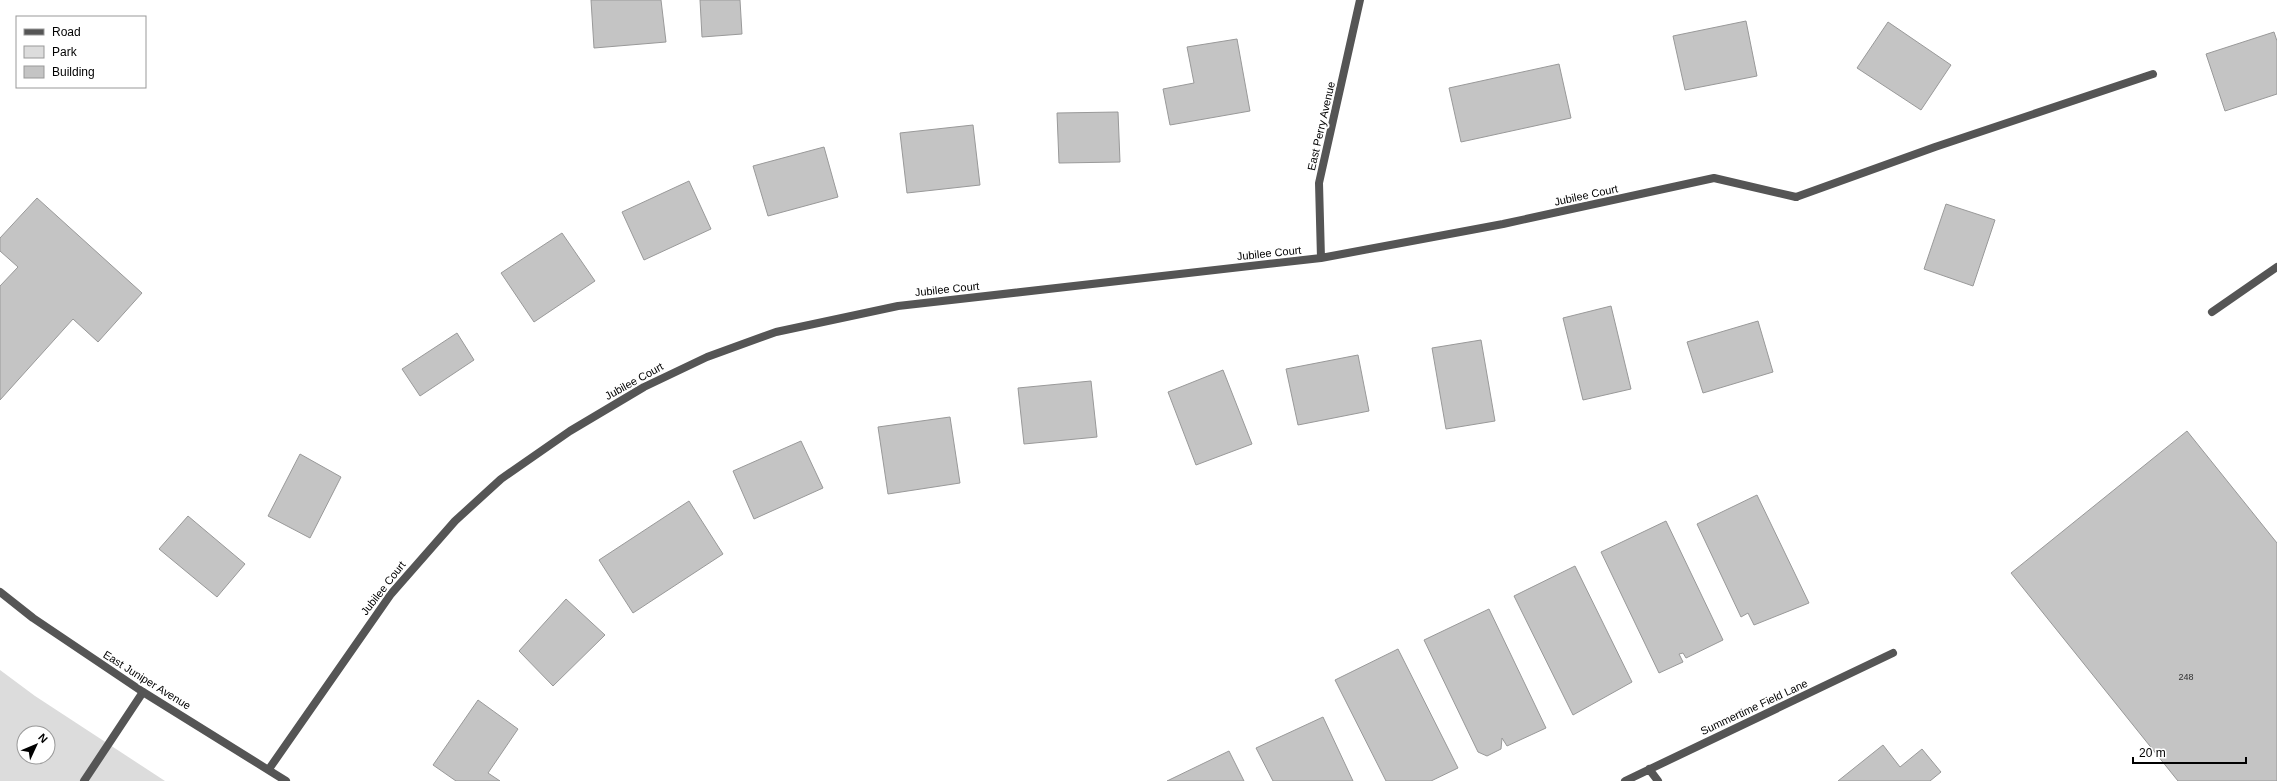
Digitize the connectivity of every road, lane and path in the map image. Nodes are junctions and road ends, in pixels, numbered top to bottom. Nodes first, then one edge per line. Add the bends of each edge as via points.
1 (1360, 0) edge
2 (2153, 74) dead end
3 (1321, 258) junction
4 (2277, 267) edge
5 (2212, 312) dead end
6 (0, 592) edge
7 (1893, 653) dead end
8 (143, 692) junction
9 (269, 769) junction
10 (1648, 770) junction
11 (84, 781) edge
12 (286, 781) edge
13 (1625, 781) edge
14 (1658, 781) edge

1 - 3 street, East Perry Avenue via 1319,183
2 - 3 street, Jubilee Court via 1934,147 1796,198 1714,178 1503,224
3 - 9 street, Jubilee Court via 898,306 776,332 693,363 644,387 570,431 501,479 455,521 391,594
4 - 5 street
6 - 8 street, East Juniper Avenue via 33,618
7 - 10 street, Summertime Field Lane
8 - 9 street, East Juniper Avenue
8 - 11 street
9 - 12 street, East Juniper Avenue
10 - 13 street, Summertime Field Lane
10 - 14 street

